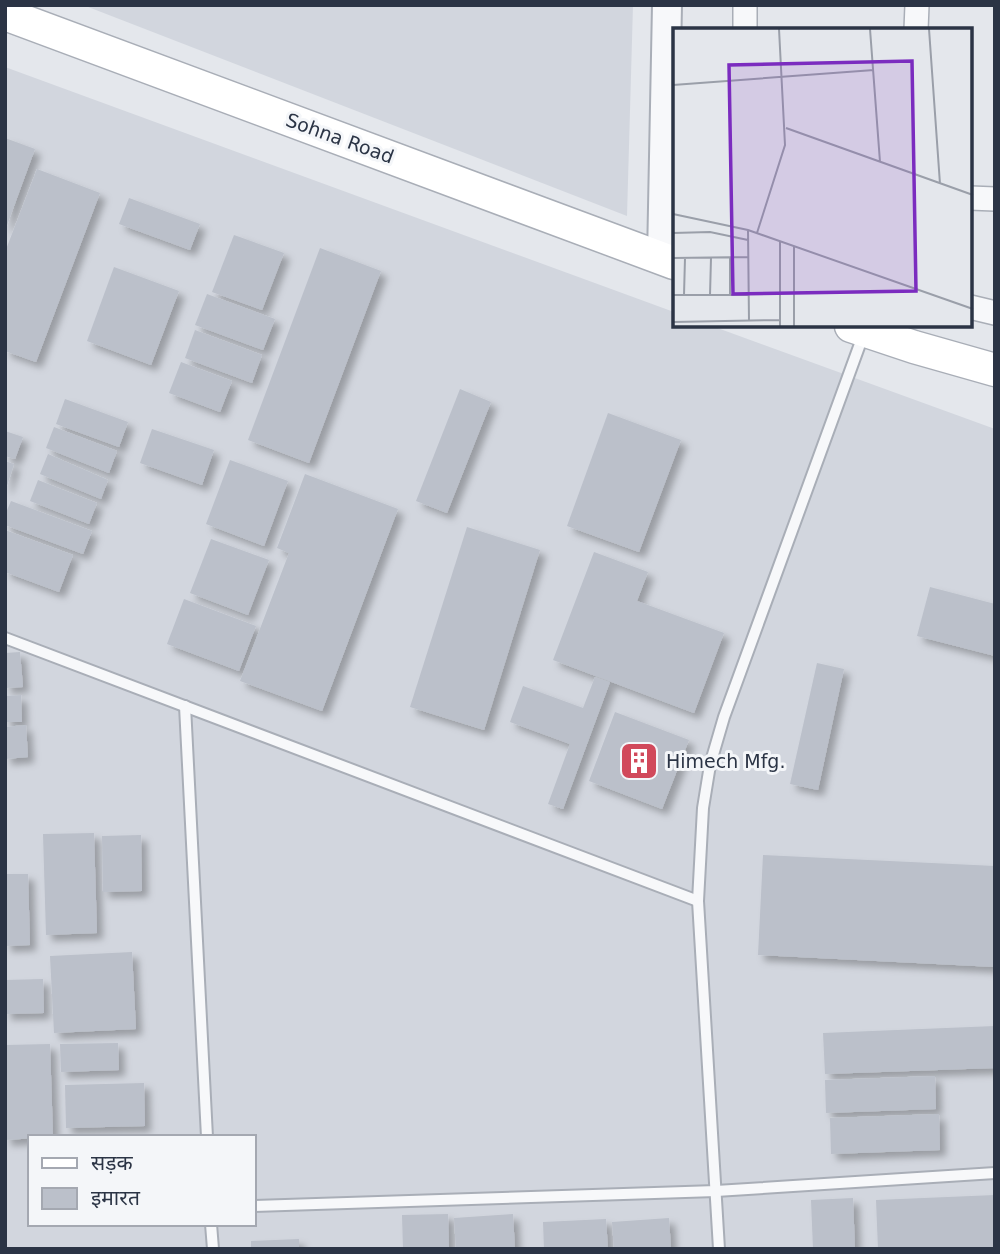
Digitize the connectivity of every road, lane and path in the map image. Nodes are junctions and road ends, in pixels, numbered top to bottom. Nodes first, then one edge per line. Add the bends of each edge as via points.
1 (667, 5) edge
2 (745, 5) edge
3 (917, 5) edge
4 (5, 14) edge
5 (745, 28) edge
6 (916, 28) edge
7 (972, 198) edge
8 (995, 199) edge
9 (668, 260) edge
10 (972, 307) edge
11 (995, 313) edge
12 (858, 328) edge
13 (914, 336) edge
14 (995, 370) edge
15 (5, 638) edge
16 (185, 706) junction
17 (698, 901) junction
18 (207, 1135) edge
19 (995, 1172) edge
20 (716, 1191) junction
21 (256, 1206) edge
22 (211, 1226) edge
23 (213, 1249) edge
24 (719, 1249) edge

1 - 9 street
2 - 5 street
3 - 6 street
4 - 9 main road, Sohna Road
7 - 8 street
10 - 11 street
12 - 13 main road
12 - 17 lane via 710,765
13 - 14 main road
15 - 16 lane
16 - 17 lane
16 - 18 lane
17 - 20 lane
19 - 20 lane
20 - 21 lane
20 - 24 lane
22 - 23 lane

